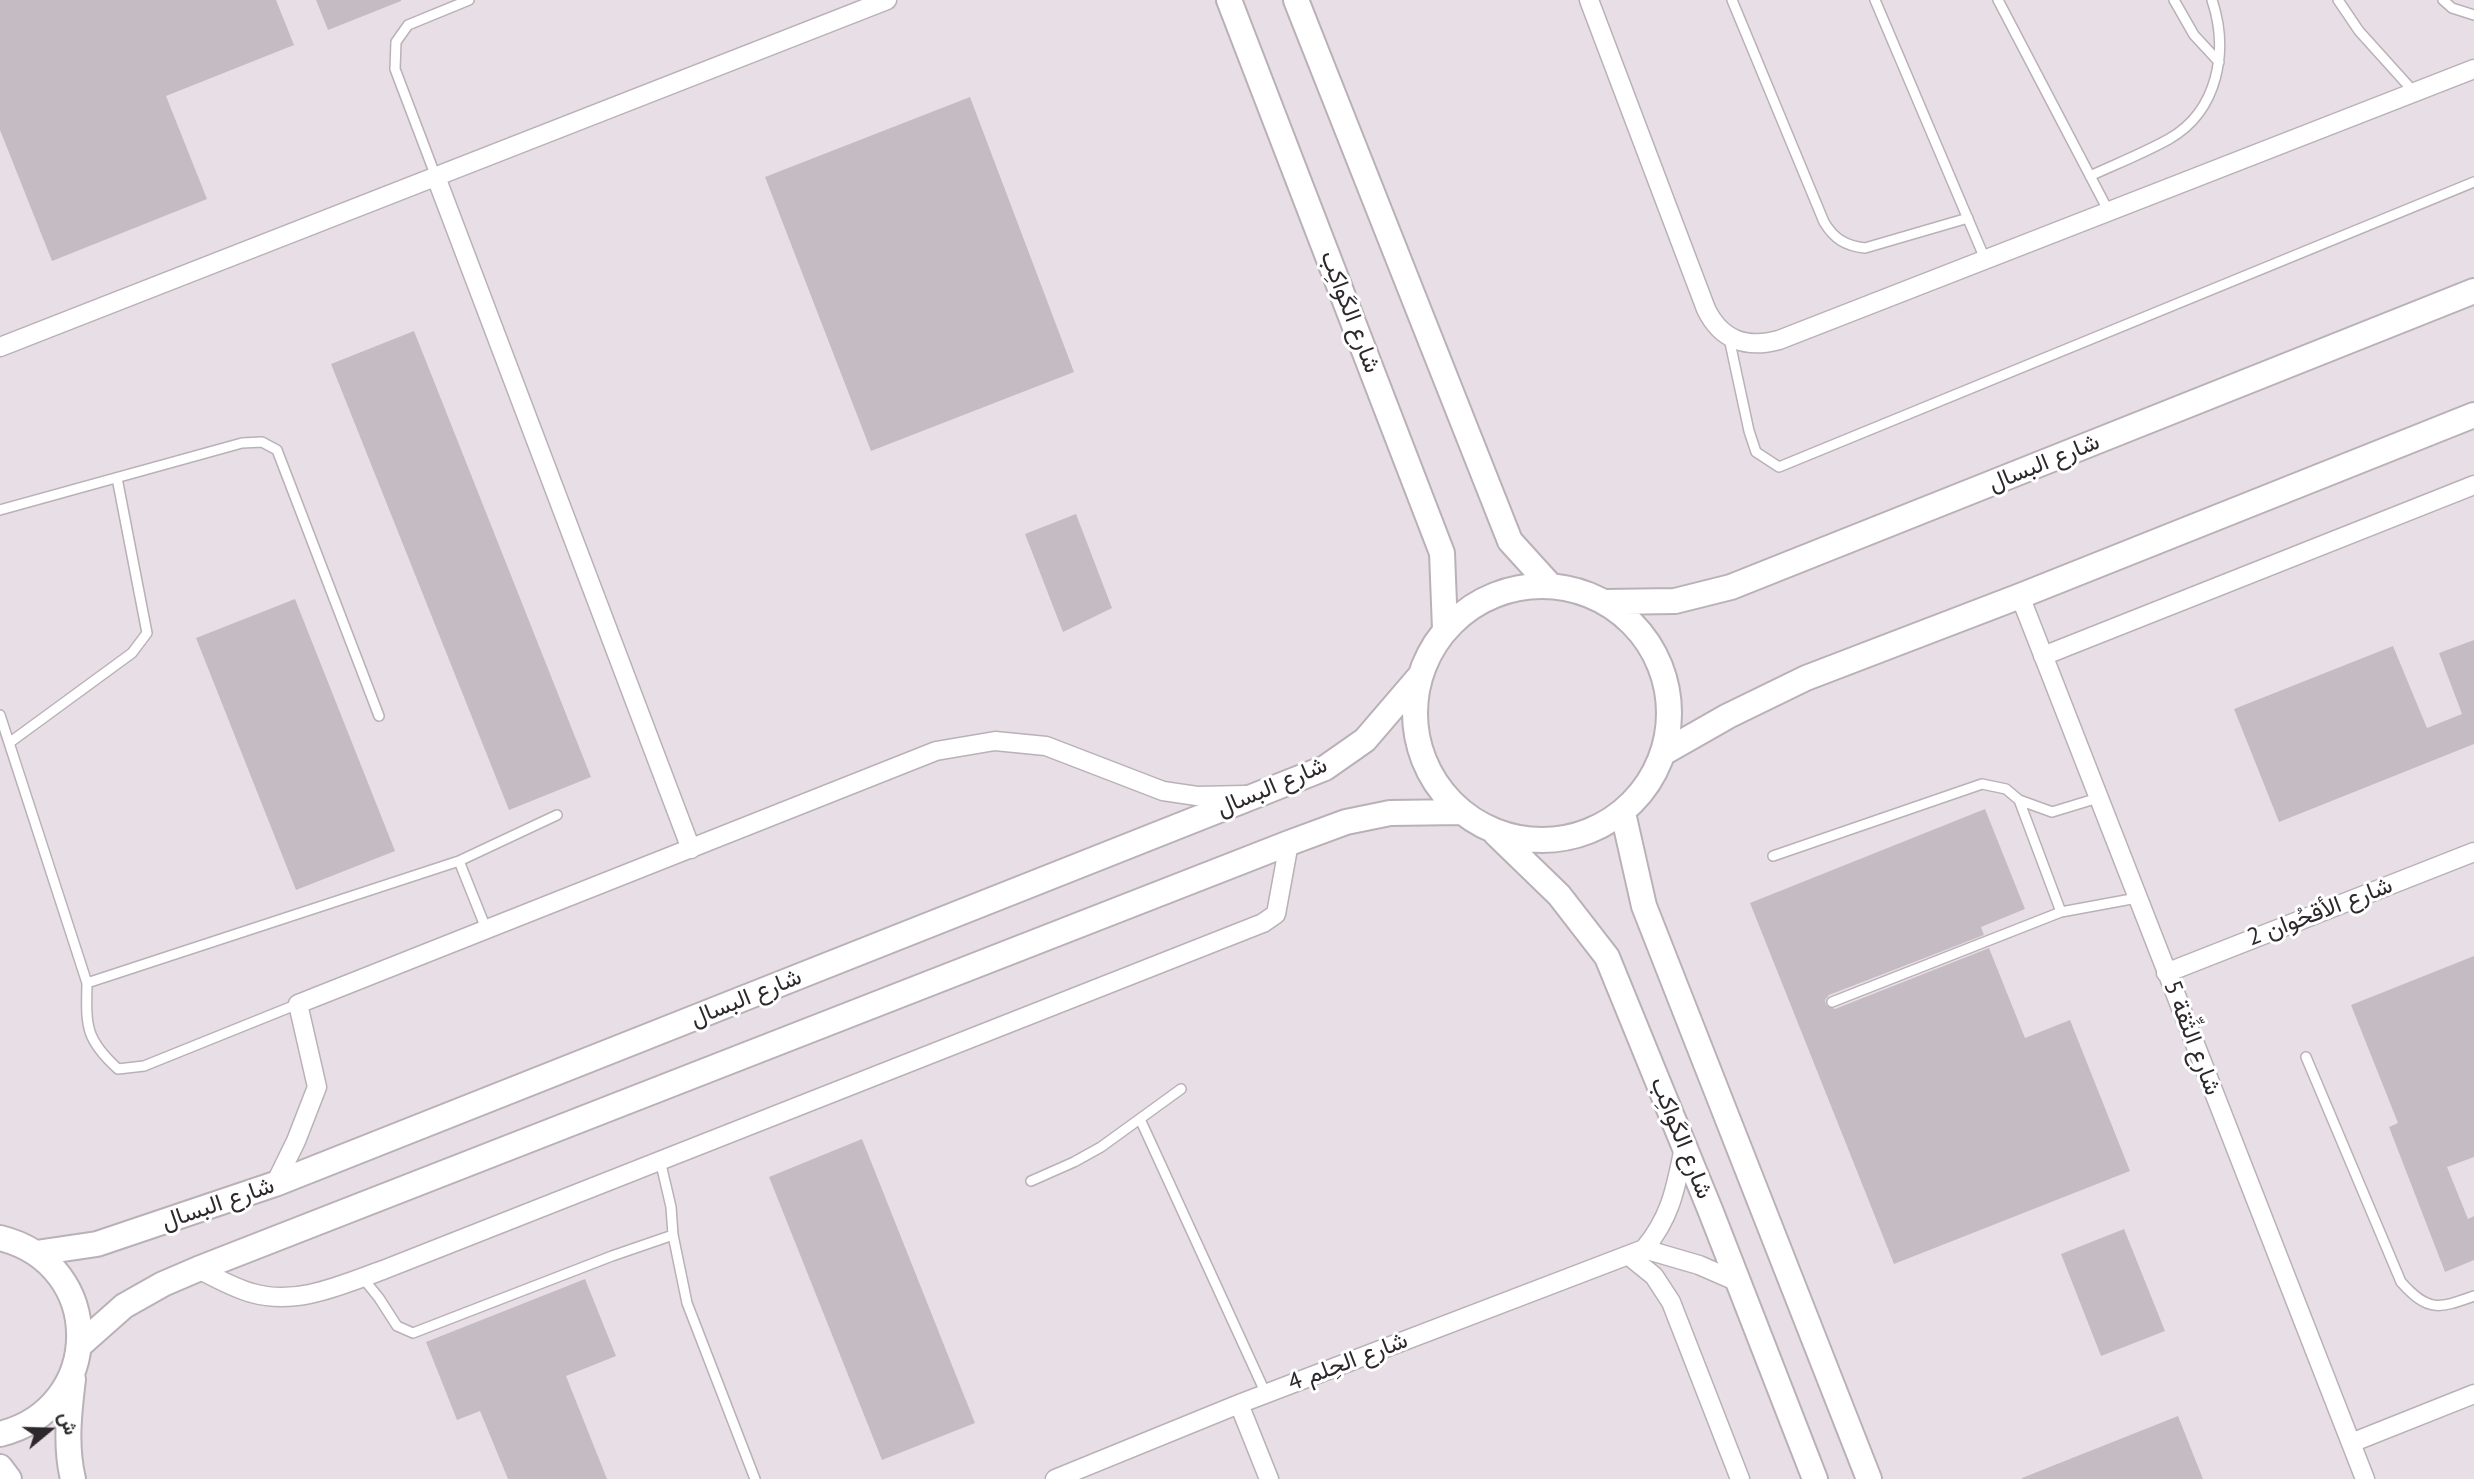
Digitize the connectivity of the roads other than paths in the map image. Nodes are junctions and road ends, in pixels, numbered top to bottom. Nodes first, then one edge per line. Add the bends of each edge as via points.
1 (469, 0) edge
2 (887, 0) edge
3 (1230, 0) edge
4 (1296, 0) edge
5 (1589, 0) edge
6 (1732, 0) edge
7 (1875, 0) edge
8 (1998, 0) edge
9 (2174, 0) edge
10 (2213, 0) edge
11 (2338, 0) edge
12 (2443, 0) edge
13 (2474, 15) edge
14 (2219, 62) junction
15 (2474, 69) edge
16 (2414, 92) junction
17 (2090, 176) junction
18 (436, 177) junction
19 (2474, 183) edge
20 (2109, 212) junction
21 (1968, 218) junction
22 (1985, 260) junction
23 (2474, 292) edge
24 (1729, 338) junction
25 (0, 347) edge
26 (2474, 415) edge
27 (117, 478) junction
28 (2474, 485) edge
29 (0, 510) edge
30 (1549, 584) junction
31 (2020, 596) junction
32 (1606, 602) junction
33 (1445, 629) junction
34 (2043, 656) junction
35 (1419, 677) junction
36 (0, 715) edge
37 (379, 716) dead end
38 (9, 743) junction
39 (1663, 753) junction
40 (1255, 795) junction
41 (2098, 798) junction
42 (2019, 800) junction
43 (1462, 812) junction
44 (1623, 813) junction
45 (557, 815) dead end
46 (1493, 831) junction
47 (1289, 843) junction
48 (691, 849) junction
49 (2474, 852) edge
50 (1773, 856) dead end
51 (459, 861) junction
52 (2137, 898) junction
53 (2061, 912) junction
54 (487, 931) junction
55 (2166, 972) junction
56 (88, 983) junction
57 (1832, 1002) dead end
58 (298, 1004) junction
59 (2306, 1057) dead end
60 (1181, 1088) dead end
61 (1140, 1119) junction
62 (1684, 1147) junction
63 (660, 1160) junction
64 (1031, 1181) dead end
65 (275, 1184) junction
66 (5, 1235) edge
67 (673, 1235) junction
68 (1636, 1252) junction
69 (37, 1253) junction
70 (198, 1269) junction
71 (362, 1277) junction
72 (1738, 1282) junction
73 (2474, 1296) edge
74 (80, 1345) junction
75 (73, 1375) junction
76 (1266, 1394) junction
77 (2474, 1394) edge
78 (1239, 1404) junction
79 (0, 1434) edge
80 (2351, 1443) junction
81 (0, 1467) edge
82 (9, 1479) edge
83 (73, 1479) edge
84 (755, 1479) edge
85 (1055, 1479) edge
86 (1269, 1479) edge
87 (1740, 1479) edge
88 (1815, 1479) edge
89 (1869, 1479) edge
90 (2365, 1479) edge

1 - 18 lane via 408,25 396,42 395,69
2 - 18 street
3 - 33 street, شارع الكَواكِب via 1442,553
4 - 30 street via 1510,541
5 - 24 street via 1706,309
6 - 21 lane via 1824,222 1836,238 1865,248
7 - 21 lane
8 - 17 lane
9 - 14 lane via 2194,35
10 - 14 lane
11 - 16 lane via 2359,31
12 - 13 lane
14 - 17 lane via 2209,96 2189,124 2170,138
15 - 16 street
16 - 20 street
17 - 20 lane
18 - 25 street
18 - 48 street
19 - 24 lane via 1779,467 1756,452
20 - 22 street
21 - 22 lane
22 - 24 street via 1779,340 1754,344
23 - 32 street, شارع البسال via 1731,587 1675,601
26 - 31 street
27 - 29 lane
27 - 37 lane via 242,443 262,442 277,450
27 - 38 lane via 146,633 132,653
28 - 34 street
30 - 32 street
30 - 33 street via 1492,594
31 - 34 street, شارع الثِّقة 5
31 - 39 street via 1806,678
32 - 39 street via 1633,623 1654,652 1667,684 1670,719
33 - 35 street
34 - 41 street, شارع الثِّقة 5
35 - 40 street, شارع البسال via 1365,740 1325,768
35 - 43 street via 1414,706 1416,736 1441,791
36 - 38 lane
38 - 56 lane
39 - 44 street via 1640,796
40 - 48 street via 1197,796 1163,791 1046,746 995,741 936,751
40 - 65 street, شارع البسال
41 - 42 lane via 2052,812
41 - 52 street, شارع الثِّقة 5
42 - 50 lane via 2006,789 1982,784
42 - 53 lane
43 - 46 street
43 - 47 street, شارع البسال via 1390,813 1346,822
44 - 46 street via 1593,830 1560,840 1526,840
44 - 89 street, شارع الكَواكِب via 1644,906
45 - 51 lane
46 - 62 street, شارع الكَواكِب via 1559,895 1607,957
47 - 63 street via 1276,914 1264,923
47 - 70 street, شارع البسال
48 - 54 street
49 - 55 street, شارع الأقحُوان 2
51 - 54 lane
51 - 56 lane
52 - 53 lane
52 - 55 street, شارع الثِّقة 5
53 - 57 lane
54 - 58 street
55 - 80 street, شارع الثِّقة 5
56 - 58 lane via 86,1020 98,1051 118,1069 144,1066
58 - 65 street via 317,1087
59 - 73 lane via 2401,1282 2429,1306 2446,1306
60 - 61 lane
61 - 64 lane via 1087,1155
61 - 76 lane
62 - 68 street via 1666,1217 1658,1232
62 - 72 street, شارع الكَواكِب
63 - 67 lane
63 - 71 street
65 - 69 street, شارع البسال via 97,1244
66 - 69 street
67 - 71 lane via 413,1334 397,1326
67 - 84 lane via 687,1303
68 - 72 street via 1699,1265
68 - 76 street, شارع الحِلم 4
68 - 87 street via 1671,1302
69 - 74 street via 70,1292
70 - 71 street via 252,1294 294,1297
70 - 74 street, شارع البسال via 124,1306
72 - 88 street, شارع الكَواكِب
74 - 75 street
75 - 79 street via 60,1398 40,1417
75 - 83 street via 68,1426
76 - 78 street, شارع الحِلم 4
77 - 80 street
78 - 85 street, شارع الحِلم 4
78 - 86 street
80 - 90 street, شارع الثِّقة 5
81 - 82 street

